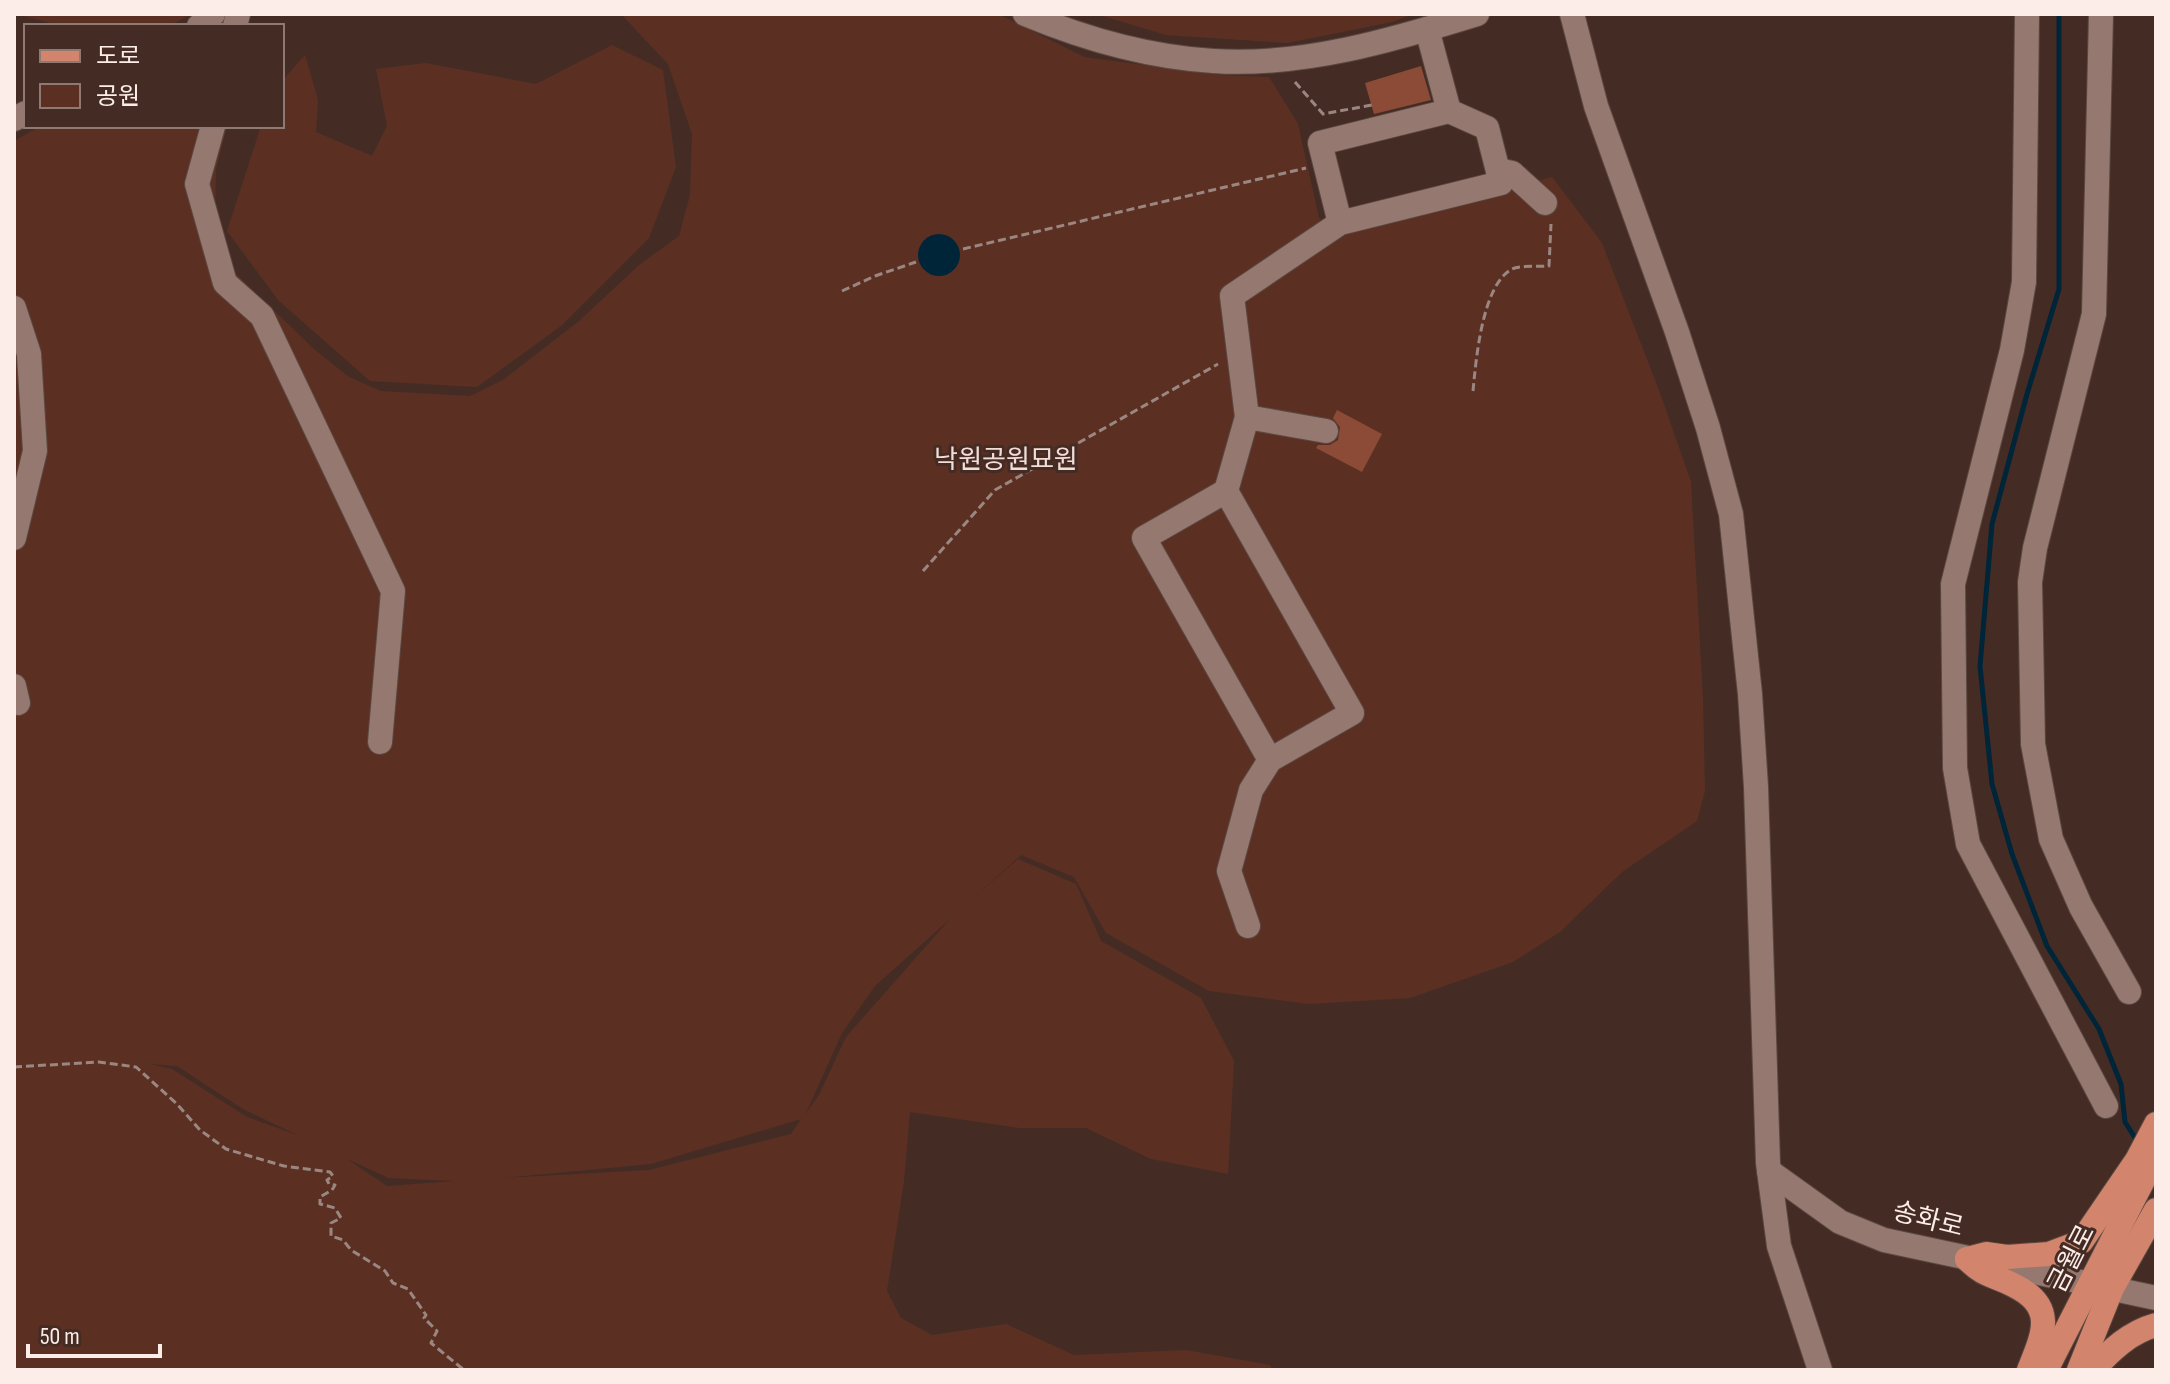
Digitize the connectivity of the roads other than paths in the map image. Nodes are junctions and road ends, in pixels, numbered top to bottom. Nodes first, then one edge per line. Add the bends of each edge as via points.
1 (1025, 14) edge
2 (1477, 14) edge
3 (1572, 14) edge
4 (2027, 14) edge
5 (2101, 14) edge
6 (1427, 29) junction
7 (1449, 111) junction
8 (212, 128) edge
9 (1498, 170) junction
10 (1545, 203) road end
11 (1340, 223) junction
12 (14, 308) edge
13 (1247, 417) junction
14 (1326, 431) dead end
15 (1226, 491) junction
16 (14, 538) edge
17 (380, 742) dead end
18 (1270, 760) junction
19 (1248, 926) dead end
20 (2129, 992) dead end
21 (2106, 1106) dead end
22 (2156, 1124) edge
23 (2147, 1163) edge
24 (1769, 1171) junction
25 (2156, 1210) edge
26 (1967, 1259) junction
27 (2101, 1286) junction
28 (2156, 1298) edge
29 (2156, 1325) edge
30 (1820, 1370) edge
31 (2029, 1370) edge
32 (2046, 1370) edge
33 (2079, 1370) edge
34 (2093, 1370) edge

1 - 6 street via 1085,38 1214,61 1270,61 1324,53
2 - 6 street
3 - 24 street via 1596,106 1677,332 1731,514 1755,771
4 - 21 street via 2024,282 1953,584 1955,768 1968,844
5 - 20 street via 2094,314 2030,582 2033,744 2051,839 2081,907
6 - 7 street
7 - 9 street via 1487,128
7 - 11 street via 1320,143
8 - 17 street via 197,184 225,283 262,316 393,591
9 - 10 street via 1512,173
9 - 11 street via 1501,183
11 - 13 street via 1232,296
12 - 16 street via 29,354 35,451
13 - 14 street
13 - 15 street
15 - 18 street via 1352,713
15 - 18 street via 1144,538
18 - 19 street via 1251,790 1229,871
22 - 23 main road
23 - 26 main road via 2081,1242 2049,1254
23 - 27 main road, 금월로
24 - 26 street, 송화로 via 1840,1222 1884,1240
24 - 30 street via 1779,1246
25 - 27 main road, 금월로
26 - 27 street, 송화로
26 - 31 main road via 1982,1274 2015,1286 2036,1301 2045,1325
27 - 28 street, 송화로
27 - 32 main road, 금월로
27 - 33 main road, 금월로
29 - 34 main road via 2139,1330

